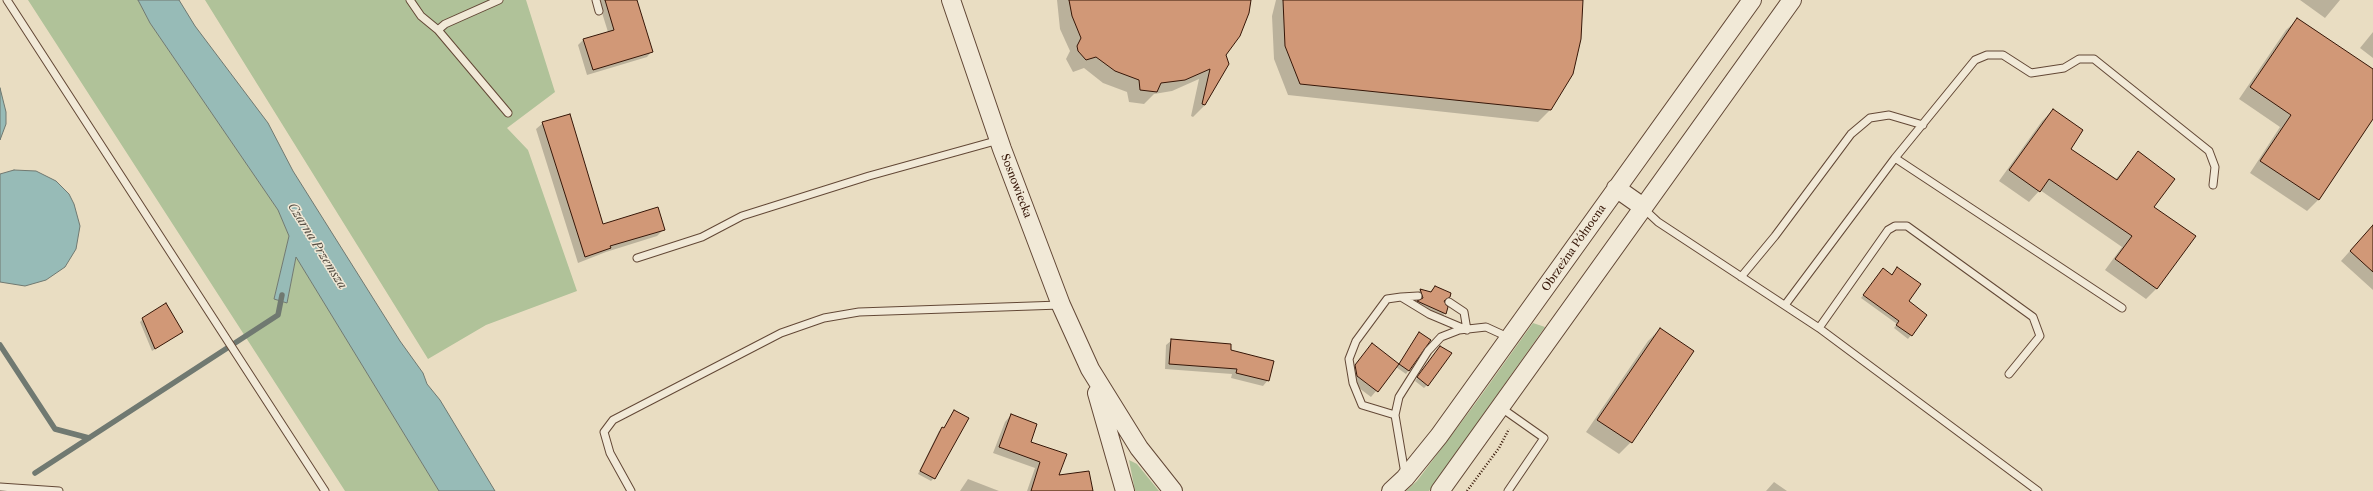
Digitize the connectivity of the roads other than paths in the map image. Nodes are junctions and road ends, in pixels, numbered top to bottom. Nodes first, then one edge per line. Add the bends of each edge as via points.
1 (7, 0) edge
2 (410, 0) edge
3 (499, 0) edge
4 (596, 0) edge
5 (951, 0) edge
6 (1752, 0) edge
7 (1792, 0) edge
8 (599, 11) dead end
9 (438, 30) junction
10 (508, 113) dead end
11 (1923, 125) junction
12 (999, 140) junction
13 (1895, 158) junction
14 (2213, 185) dead end
15 (1616, 188) junction
16 (1643, 208) junction
17 (636, 258) dead end
18 (1741, 277) junction
19 (1418, 296) dead end
20 (1401, 297) junction
21 (1449, 302) dead end
22 (1061, 305) junction
23 (1785, 305) junction
24 (2122, 308) dead end
25 (1819, 328) junction
26 (1467, 330) junction
27 (1510, 338) junction
28 (1090, 369) junction
29 (2009, 374) dead end
30 (1500, 407) junction
31 (1395, 415) junction
32 (1405, 478) junction
33 (0, 487) edge
34 (59, 491) edge
35 (325, 491) edge
36 (631, 491) edge
37 (1125, 491) edge
38 (1173, 491) edge
39 (1391, 491) edge
40 (1440, 491) edge
41 (1508, 491) edge
42 (2038, 491) edge

1 - 35 lane
2 - 9 lane via 422,16
3 - 9 lane via 445,24
4 - 8 lane
5 - 12 street, Sosnowiecka
6 - 15 street, Obrzeżna Północna
7 - 16 street
9 - 10 lane
11 - 13 lane
11 - 14 lane via 1976,60 1987,55 2003,55 2031,73 2064,68 2079,59 2094,60 2209,151 2215,167
11 - 18 lane via 1889,116 1870,118 1865,122 1851,134
12 - 17 lane via 869,176 742,216 702,237
12 - 22 street, Sosnowiecka
13 - 23 lane
13 - 24 lane
15 - 16 street
15 - 27 street, Obrzeżna Północna
16 - 18 lane via 1658,222
16 - 30 street
18 - 23 lane
19 - 20 lane
20 - 26 lane via 1430,314
20 - 31 lane via 1387,299 1356,341 1349,359 1353,383 1362,405
21 - 26 lane via 1464,312
22 - 28 street, Sosnowiecka
22 - 36 lane via 859,312 824,318 781,333 613,420 604,432 610,453
23 - 25 lane
25 - 29 lane via 1888,230 1895,226 1907,226 2033,317 2040,336
25 - 42 lane
26 - 27 lane via 1486,327
26 - 31 lane via 1440,338 1428,351 1399,397
27 - 32 street, Obrzeżna Północna
28 - 37 street, Sosnowiecka
28 - 38 street, Sosnowiecka via 1139,448
30 - 40 street
30 - 41 lane via 1544,438
31 - 32 lane
32 - 39 street, Obrzeżna Północna
33 - 34 lane

